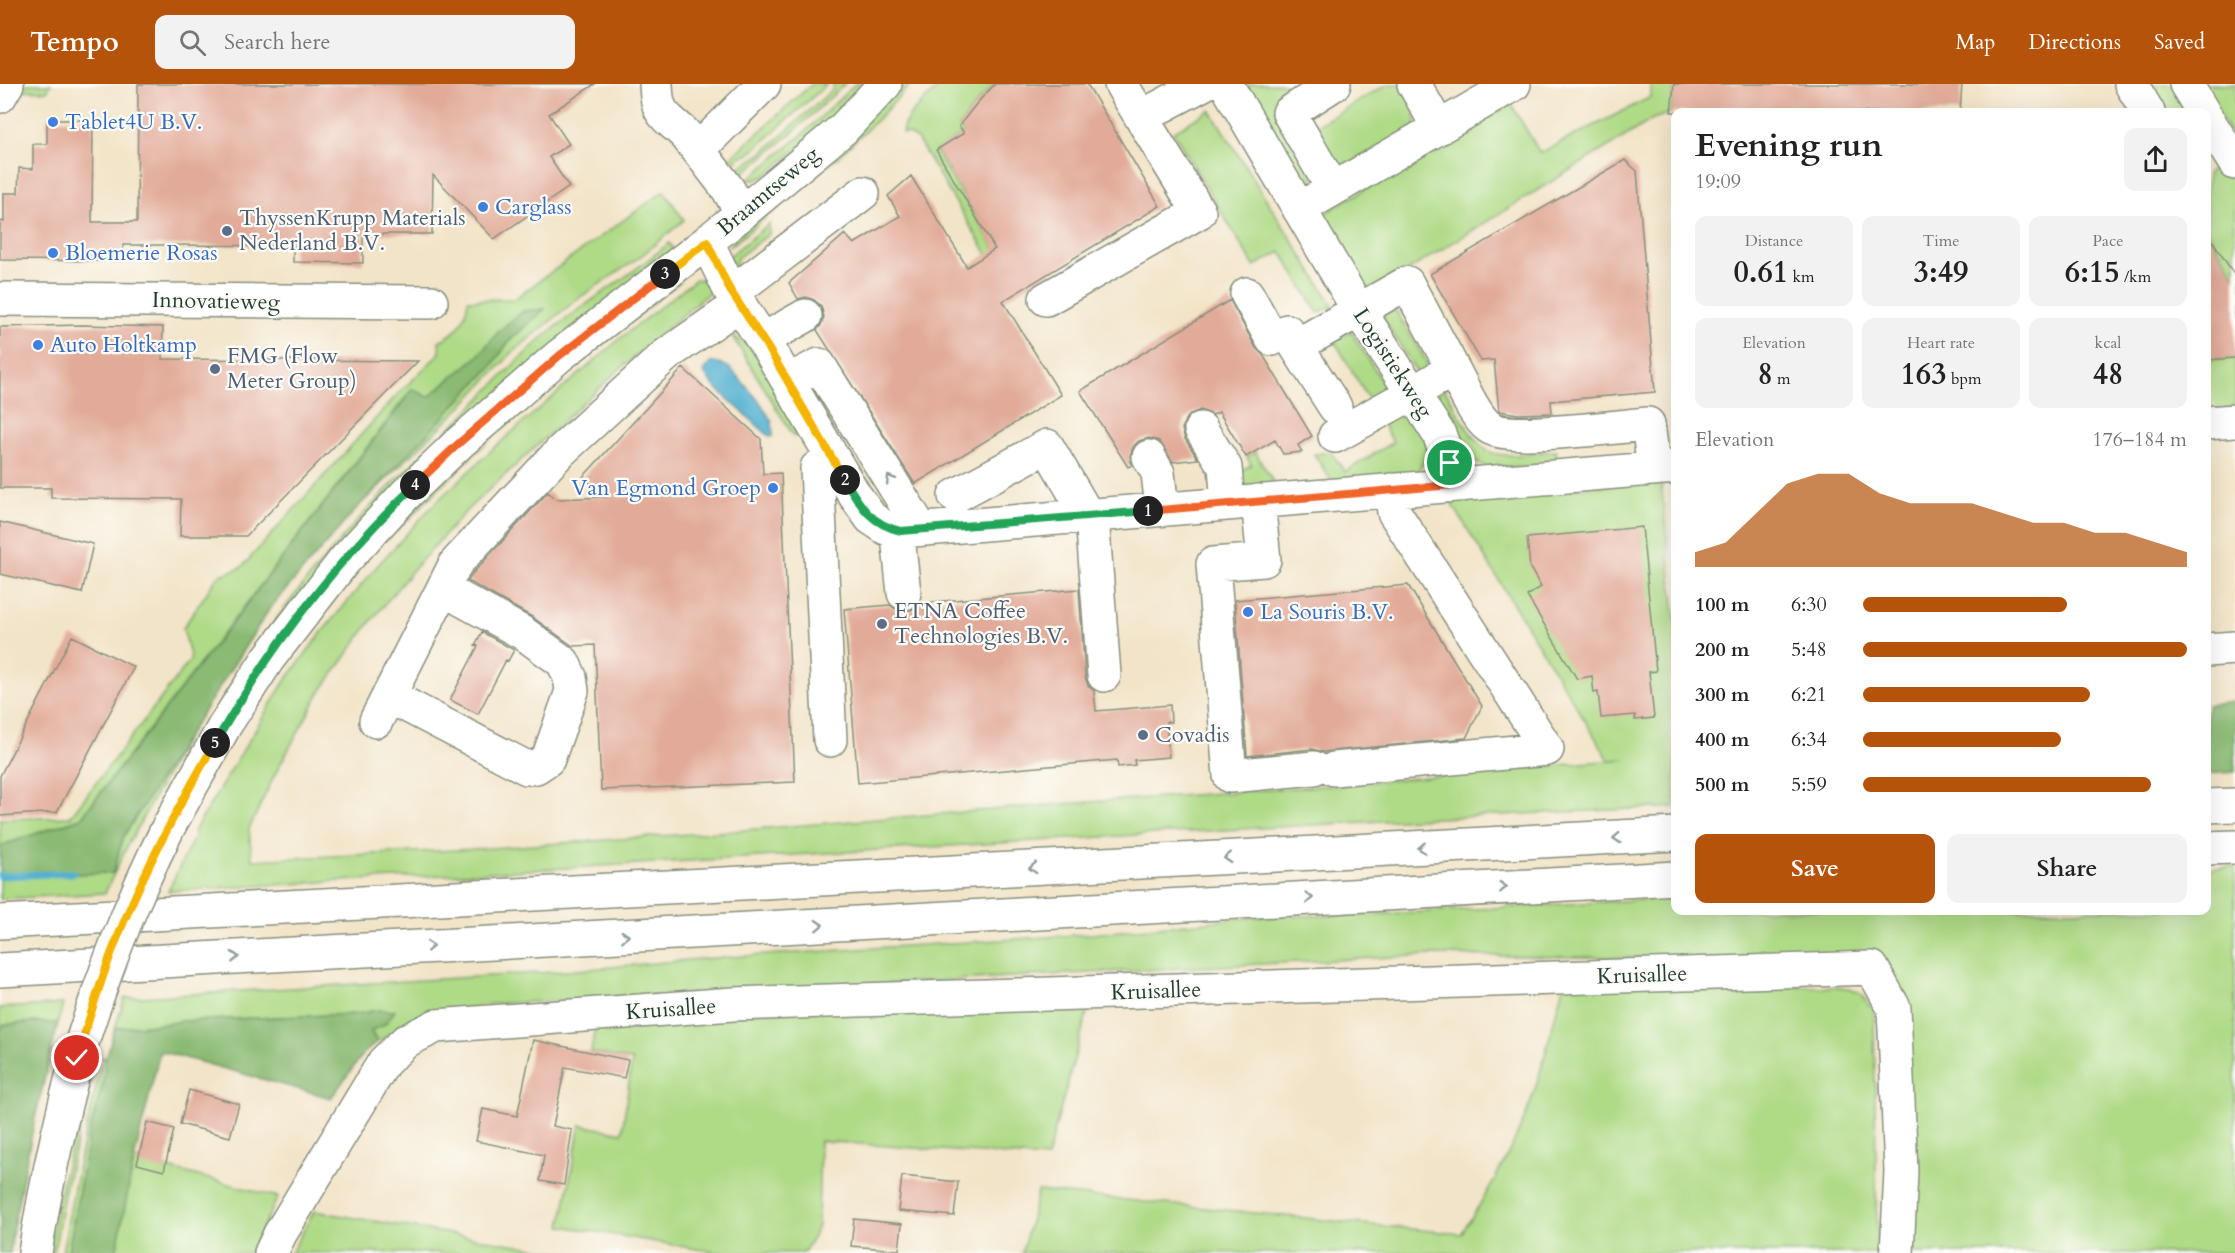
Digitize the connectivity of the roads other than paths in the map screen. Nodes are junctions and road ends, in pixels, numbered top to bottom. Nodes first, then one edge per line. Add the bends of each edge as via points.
1 (7, 84) edge
2 (656, 84) edge
3 (764, 84) edge
4 (885, 84) edge
5 (1121, 84) edge
6 (1203, 84) edge
7 (1226, 84) edge
8 (1334, 84) edge
9 (1414, 84) edge
10 (1514, 84) edge
11 (2130, 84) edge
12 (2186, 84) edge
13 (0, 96) edge
14 (2145, 108) edge
15 (2199, 108) edge
16 (1141, 117) junction
17 (1439, 128) junction
18 (2211, 129) edge
19 (698, 150) junction
20 (2235, 163) edge
21 (1333, 189) junction
22 (863, 193) dead end
23 (1299, 209) junction
24 (741, 212) junction
25 (707, 242) junction
26 (1247, 294) dead end
27 (0, 299) edge
28 (736, 299) junction
29 (1046, 299) dead end
30 (431, 302) dead end
31 (1358, 309) junction
32 (805, 316) dead end
33 (763, 340) junction
34 (1296, 346) junction
35 (1453, 369) junction
36 (788, 381) junction
37 (1413, 393) junction
38 (2235, 421) edge
39 (2211, 423) edge
40 (1201, 429) dead end
41 (1561, 432) junction
42 (1149, 457) dead end
43 (832, 458) junction
44 (1665, 468) edge
45 (1566, 476) junction
46 (1452, 485) junction
47 (1391, 490) junction
48 (955, 495) dead end
49 (1243, 503) junction
50 (1162, 509) junction
51 (1090, 516) junction
52 (911, 530) junction
53 (443, 589) junction
54 (904, 593) dead end
55 (2235, 648) edge
56 (2211, 650) edge
57 (1104, 675) dead end
58 (830, 740) dead end
59 (2235, 804) edge
60 (2211, 806) edge
61 (1671, 834) edge
62 (2235, 847) edge
63 (2211, 848) edge
64 (1671, 878) edge
65 (0, 922) edge
66 (177, 960) junction
67 (0, 970) edge
68 (0, 990) edge
69 (35, 1253) edge
70 (270, 1253) edge
71 (1898, 1253) edge

1 - 13 main road
2 - 19 main road via 665,118
3 - 19 main road
4 - 24 main road, Braamtseweg via 843,129
5 - 16 main road
6 - 16 main road
7 - 23 main road, Logistiekweg
8 - 21 main road via 1289,113
9 - 17 main road
10 - 17 main road
11 - 14 main road
12 - 15 main road
16 - 29 main road via 1199,212
17 - 21 main road
18 - 20 main road
19 - 24 main road
21 - 23 main road
22 - 28 main road
23 - 31 main road, Logistiekweg
24 - 25 main road, Braamtseweg
25 - 28 main road
25 - 69 main road, Braamtseweg, bridge via 559,356 405,495 344,561 262,669 225,725 169,826 114,946 77,1058 53,1153
26 - 34 main road via 1272,339 1287,331
27 - 30 main road, Innovatieweg
28 - 33 main road
28 - 53 main road via 666,354 561,452 456,562
31 - 34 main road
31 - 35 main road via 1407,283
31 - 37 main road, Logistiekweg
32 - 33 main road
33 - 36 main road
34 - 37 main road via 1335,422
35 - 37 main road
35 - 41 main road via 1488,427 1499,432
36 - 43 main road
52 -> 36 main road via 819,365
37 - 46 main road, Logistiekweg via 1438,434 1450,463
38 - 39 main road
40 - 49 main road
41 - 44 main road via 1648,424
41 - 45 main road
42 - 50 main road via 1158,472
43 - 52 main road via 871,518 886,528
43 - 58 main road via 817,468
44 - 45 main road
45 - 46 main road
46 - 47 main road
47 - 49 main road
47 - 49 main road via 1394,512 1547,749 1230,776 1213,564 1264,560
48 - 51 main road via 1047,446
49 - 50 main road
50 - 51 main road
51 - 52 main road
51 - 57 main road
52 - 54 main road via 899,546
53 - 53 main road via 523,633 562,662 570,677 572,691 548,759 536,767 527,768 382,708
55 - 56 main road
59 - 60 main road
61 -> 65 main road
62 - 63 main road
66 -> 64 main road
66 - 67 main road
66 - 68 main road
70 - 71 main road, Kruisallee via 384,1062 406,1041 435,1026 733,1004 1872,968 1894,1008 1901,1172

